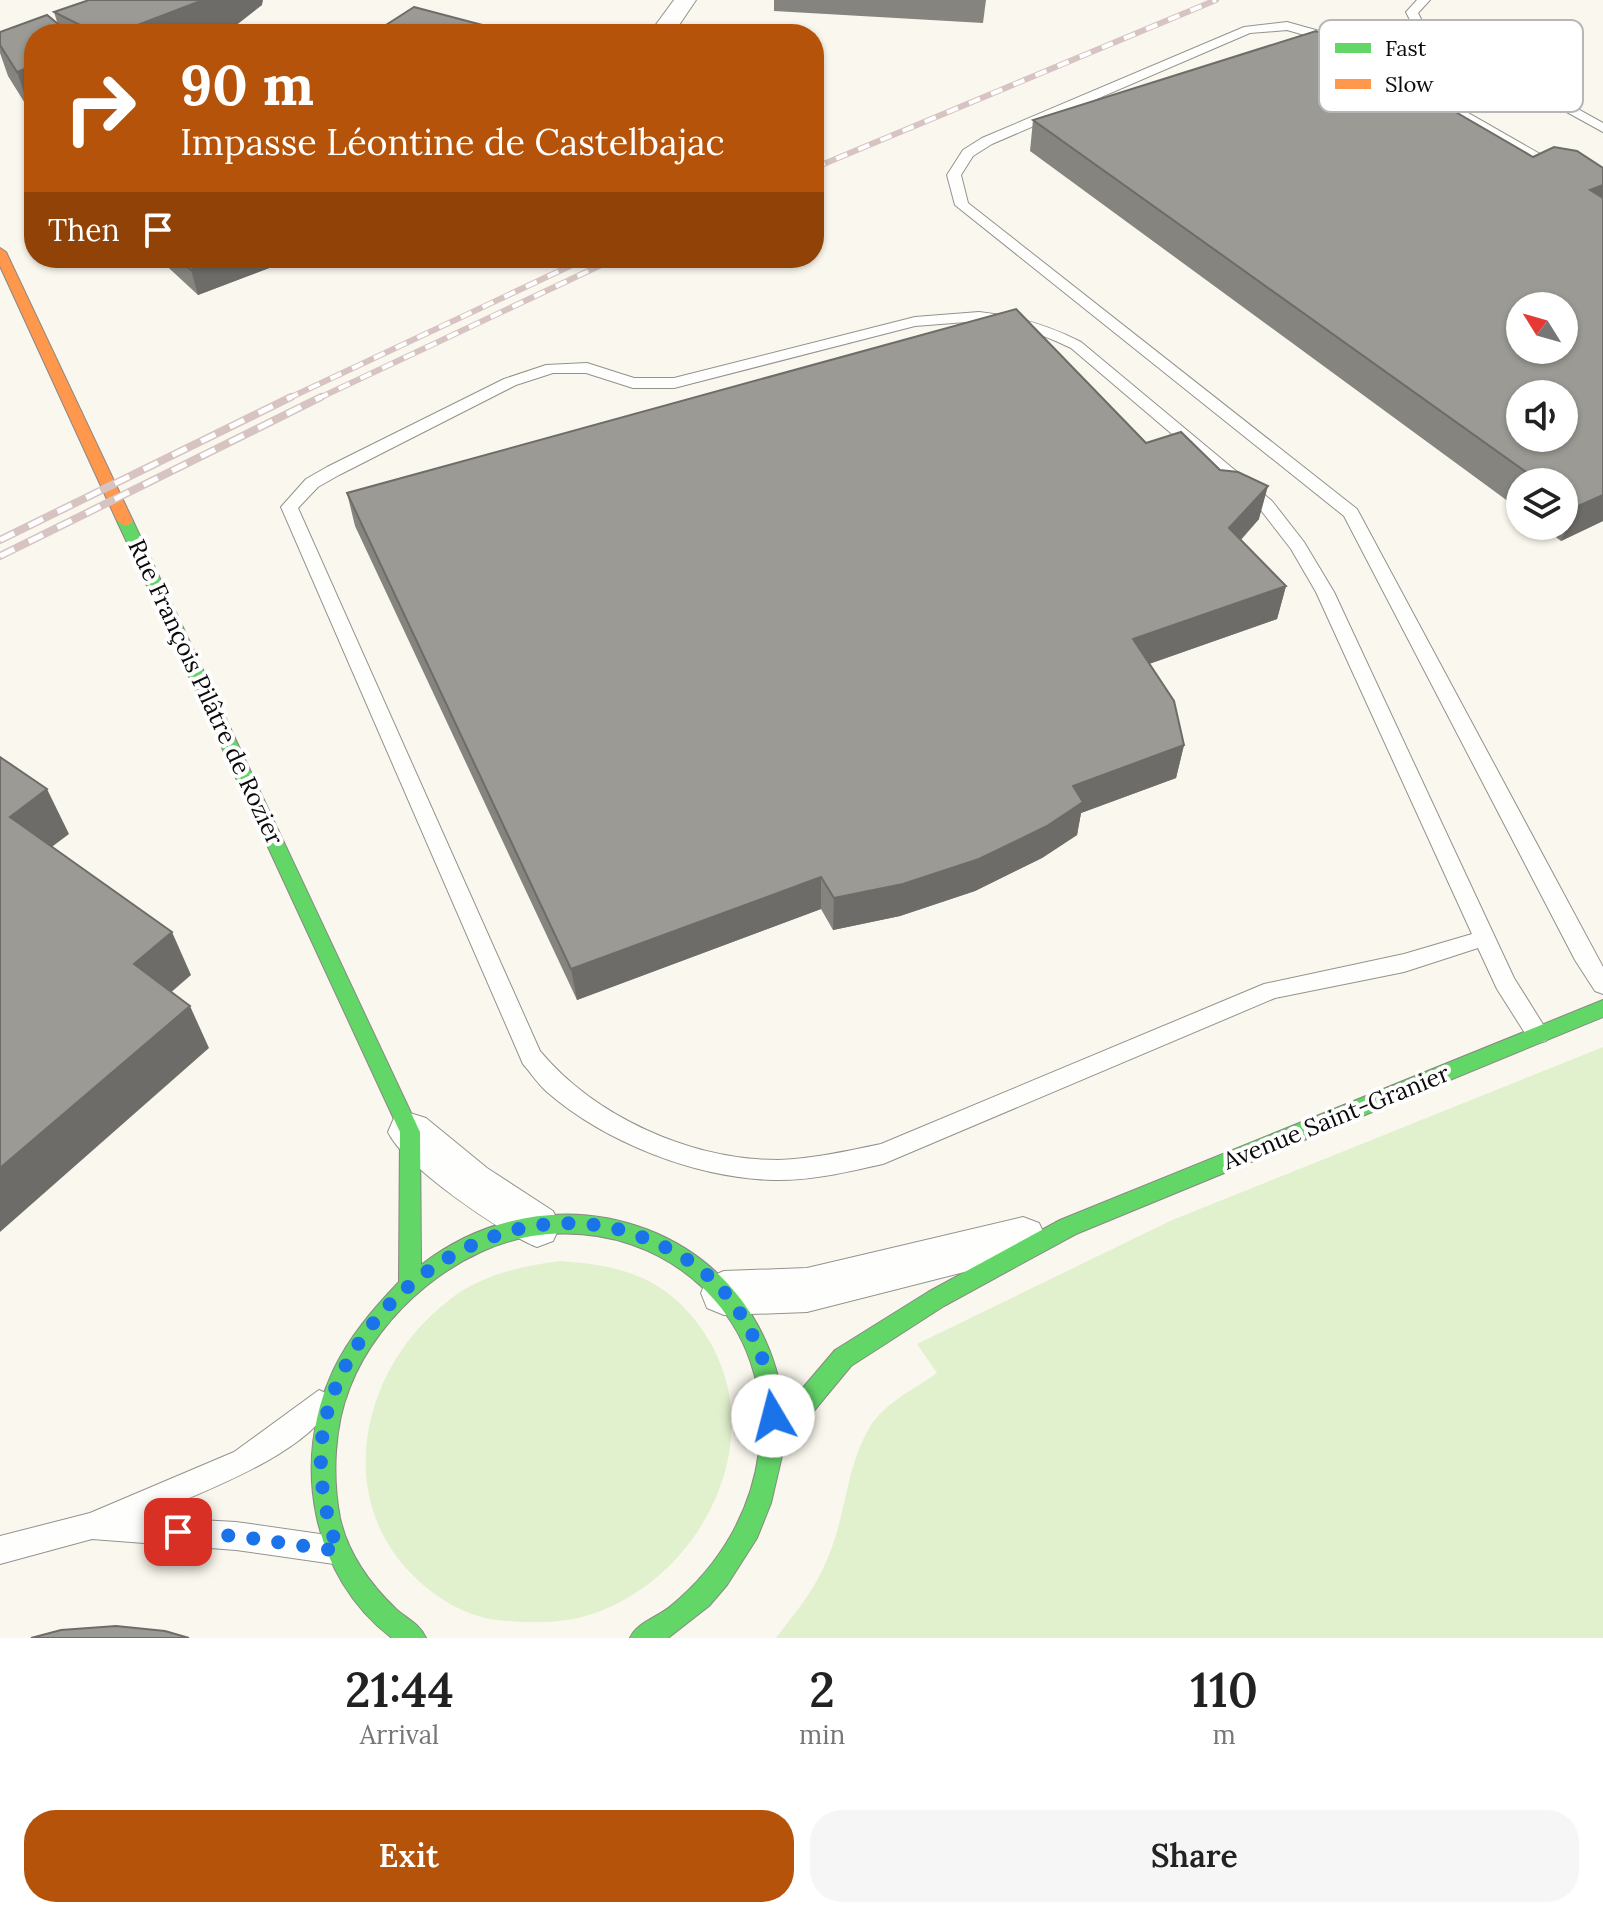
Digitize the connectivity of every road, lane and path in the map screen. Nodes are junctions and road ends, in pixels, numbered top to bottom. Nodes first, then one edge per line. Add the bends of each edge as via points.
1 (685, 0) edge
2 (1424, 0) edge
3 (1416, 20) edge
4 (668, 24) edge
5 (1319, 35) edge
6 (1457, 112) edge
7 (1574, 112) edge
8 (1603, 128) edge
9 (1603, 196) edge
10 (0, 252) edge
11 (1485, 938) junction
12 (1603, 985) edge
13 (1603, 1008) edge
14 (1538, 1034) junction
15 (410, 1132) junction
16 (537, 1226) junction
17 (1068, 1227) junction
18 (410, 1284) junction
19 (724, 1293) junction
20 (336, 1386) junction
21 (774, 1440) junction
22 (91, 1526) junction
23 (0, 1550) edge
24 (338, 1551) junction
25 (413, 1638) edge
26 (643, 1638) edge

1 - 4 street
2 - 3 lane via 1412,12
5 - 12 lane via 1279,25 1248,30 987,141 968,153 954,175 962,205 1351,513
6 - 9 lane
7 - 8 lane
10 - 15 street, Rue François Pilâtre de Rozier
11 - 11 lane via 1325,592 1298,546 1266,505 1076,345 1045,329 987,315 924,318 674,383 633,383 587,368 551,368 510,382 333,471 304,489 289,507 531,1057 555,1085 591,1108 627,1130 697,1159 775,1170 883,1154 1272,990 1404,963
11 - 14 lane via 1505,983
13 - 14 street, Avenue Saint-Granier
14 - 17 street, Avenue Saint-Granier
15 - 16 street, Rue François Pilâtre de Rozier
15 - 18 street, Rue François Pilâtre de Rozier
16 - 18 street via 465,1248
16 - 19 street via 617,1229 653,1241 688,1259
17 - 19 street, Avenue Saint-Granier via 807,1290
17 - 21 street, Avenue Saint-Granier via 936,1299 843,1358
18 - 20 street via 375,1319
19 - 21 street via 760,1349 772,1392
20 - 22 lane via 292,1428 243,1461
20 - 24 street via 324,1427 320,1469 324,1511
21 - 26 street via 765,1487 746,1534 717,1578 679,1615
22 - 23 lane
22 - 24 lane via 236,1536
24 - 25 street via 376,1609

